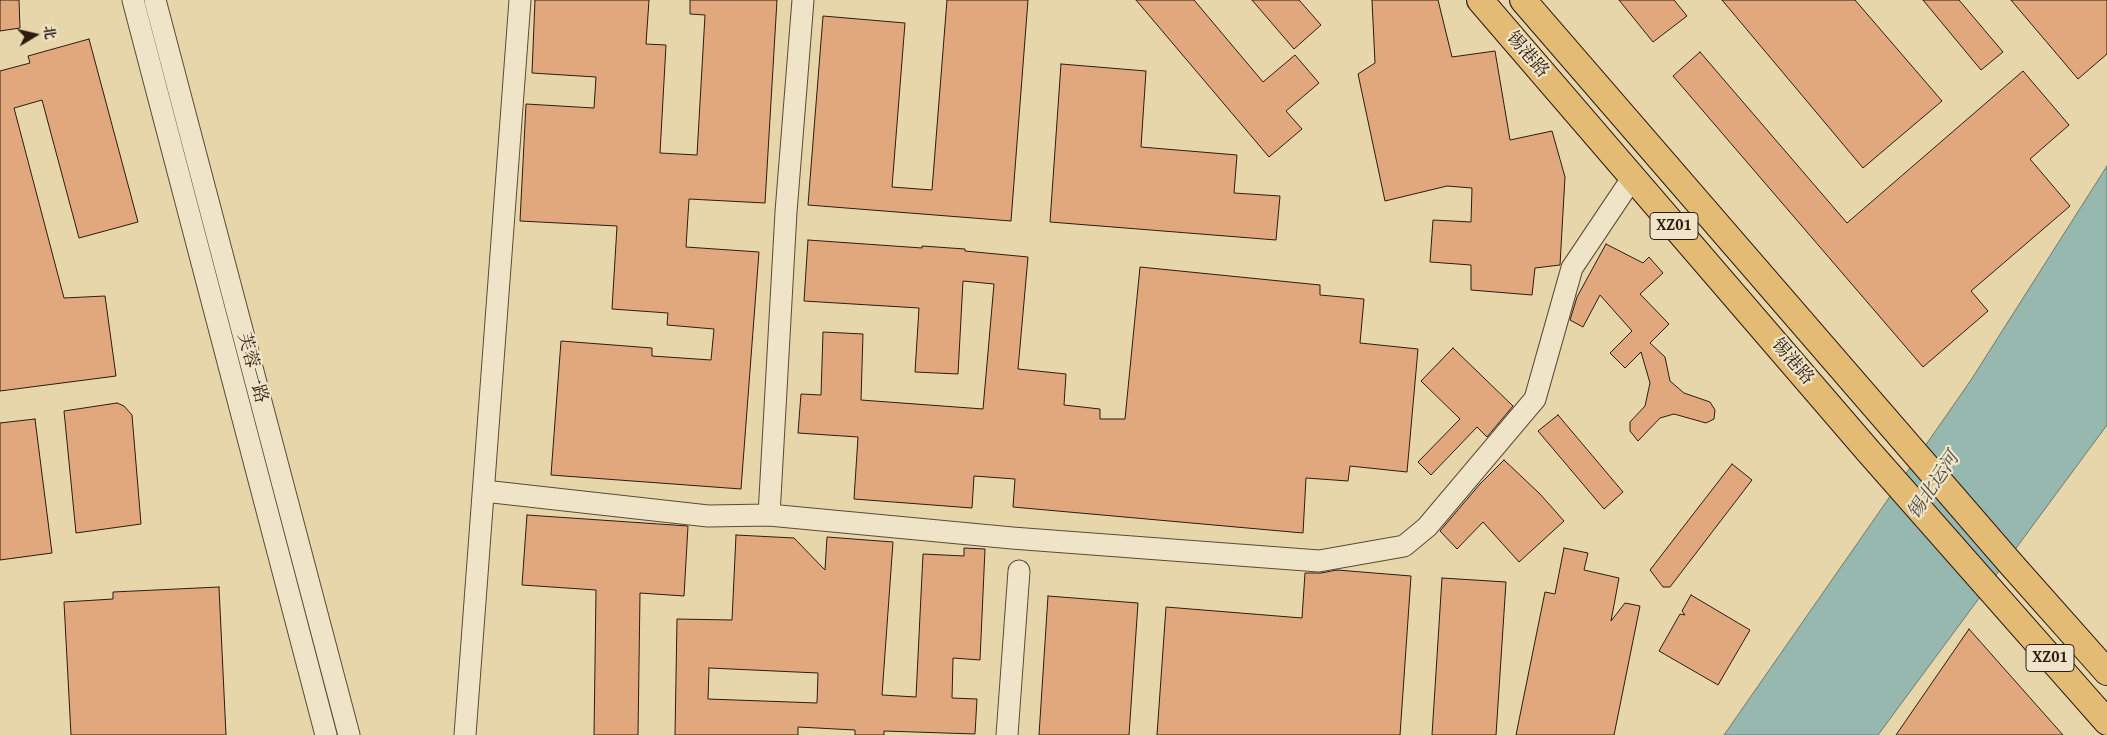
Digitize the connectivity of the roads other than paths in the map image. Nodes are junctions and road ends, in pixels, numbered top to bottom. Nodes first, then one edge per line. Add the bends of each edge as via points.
1 (133, 0) edge
2 (155, 0) edge
3 (520, 0) edge
4 (803, 0) edge
5 (1480, 0) edge
6 (1523, 0) edge
7 (1633, 177) junction
8 (484, 491) junction
9 (769, 515) junction
10 (1019, 571) dead end
11 (2107, 672) edge
12 (2107, 722) edge
13 (326, 735) edge
14 (349, 735) edge
15 (465, 735) edge
16 (1006, 735) edge

1 - 13 street, 芙蓉一路
2 - 14 street, 芙蓉一路
3 - 8 street
4 - 9 street via 786,212
5 - 7 main road, 锡港路 / XZ01
6 - 11 main road, 锡港路 / XZ01
7 - 9 street via 1572,268 1535,399 1427,527 1404,546 1319,561 1012,538
7 - 12 main road, 锡港路 / XZ01 via 1992,594
8 - 9 street via 708,516
8 - 15 street
10 - 16 street

